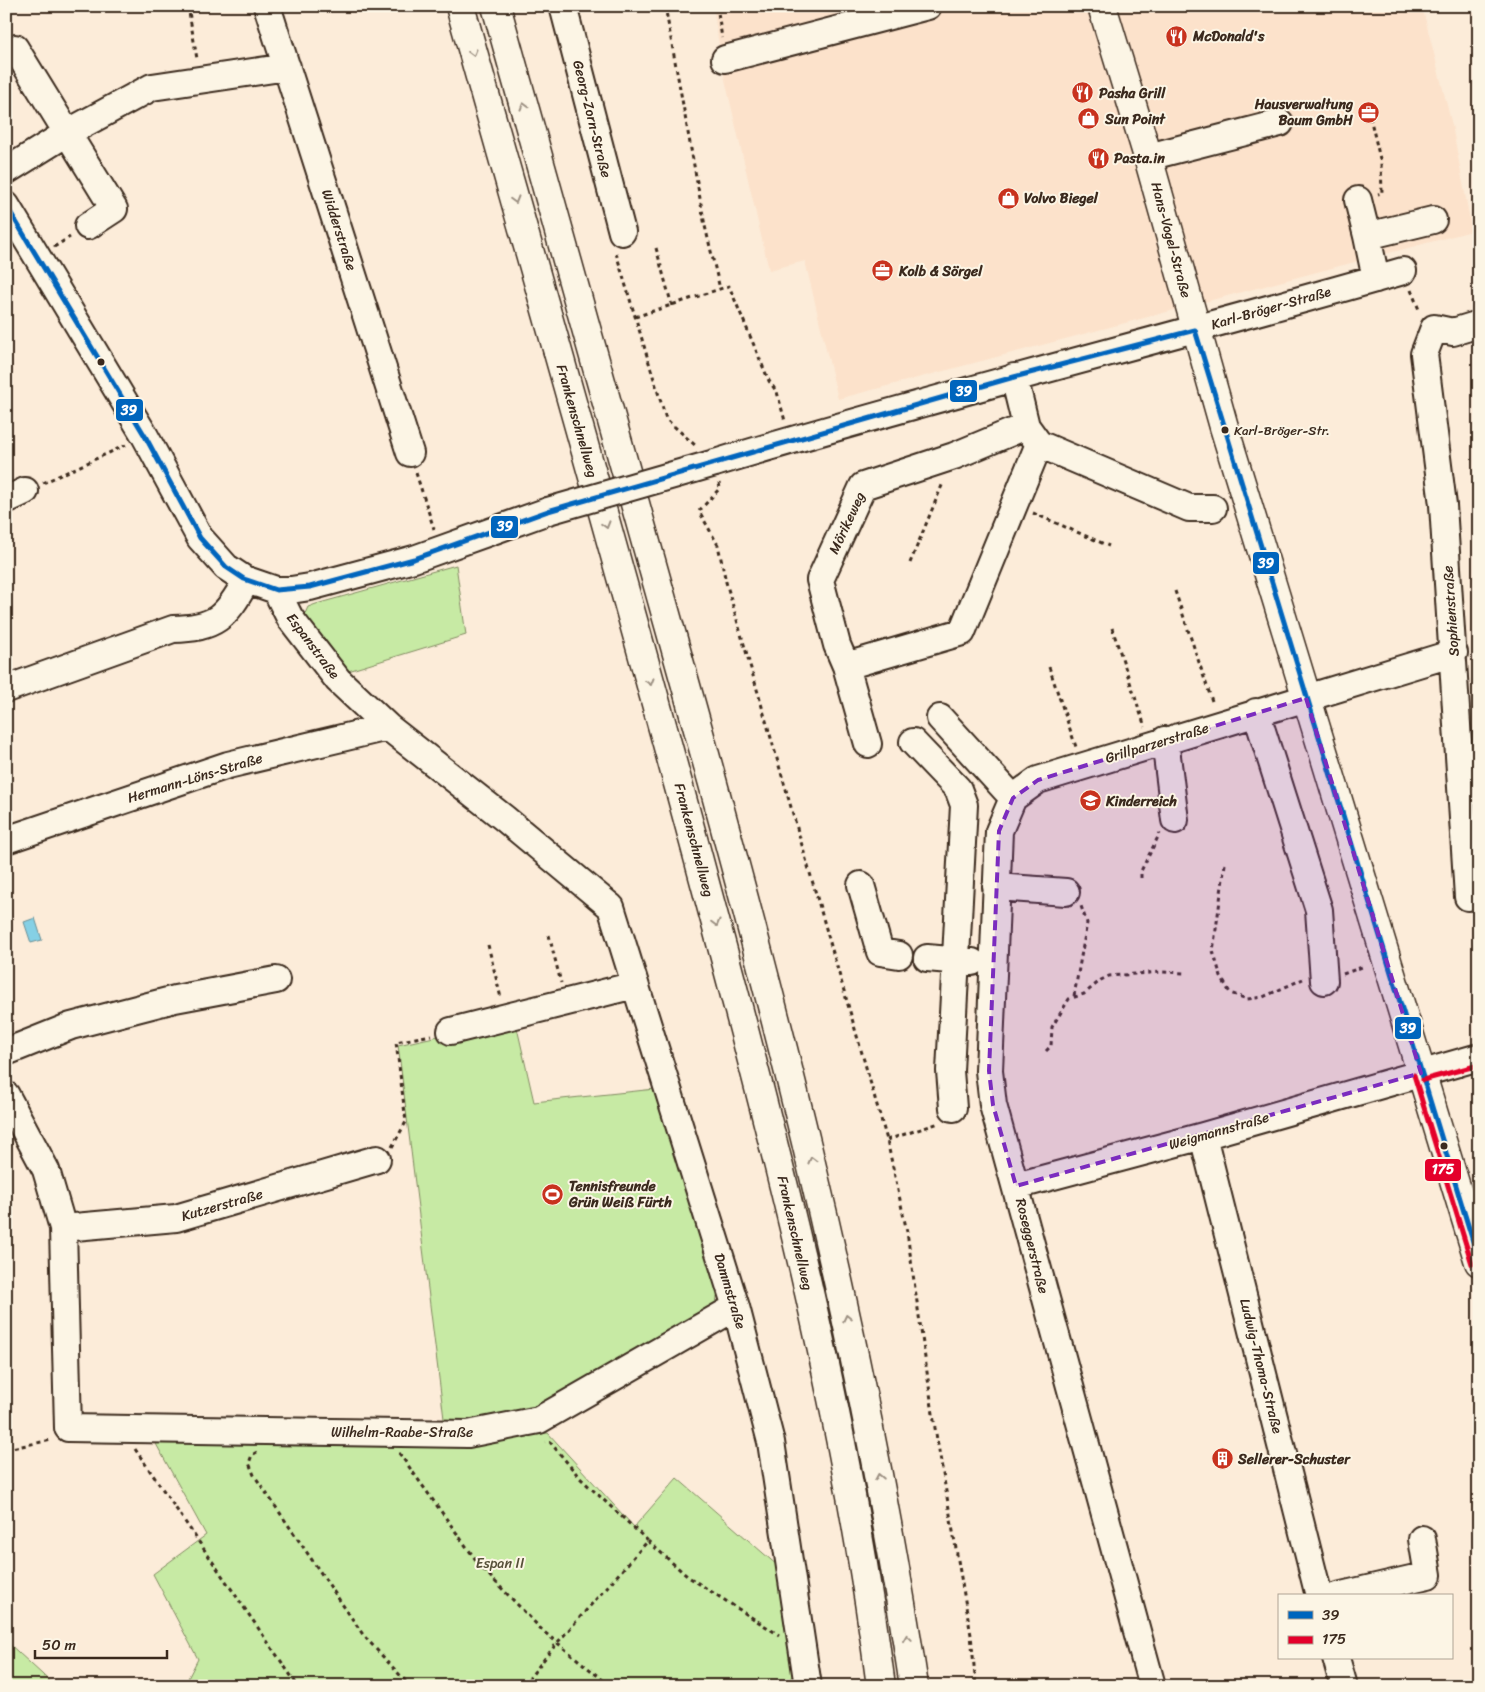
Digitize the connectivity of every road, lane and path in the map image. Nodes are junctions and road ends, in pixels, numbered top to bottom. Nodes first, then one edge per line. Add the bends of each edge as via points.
1 (188, 6) edge
2 (267, 6) edge
3 (460, 6) edge
4 (496, 6) edge
5 (563, 6) edge
6 (665, 6) edge
7 (717, 6) edge
8 (928, 6) edge
9 (1102, 6) edge
10 (856, 15) edge
11 (11, 50) edge
12 (725, 59) joint
13 (287, 67) junction
14 (201, 79) junction
15 (1370, 117) dead end
16 (1280, 124) dead end
17 (67, 133) junction
18 (1148, 157) junction
19 (6, 171) edge
20 (1358, 200) joint
21 (9, 214) edge
22 (1433, 220) dead end
23 (88, 226) joint
24 (622, 232) joint
25 (1367, 236) junction
26 (656, 248) dead end
27 (37, 258) junction
28 (1402, 271) joint
29 (1376, 279) junction
30 (720, 289) junction
31 (672, 306) junction
32 (635, 317) junction
33 (1479, 324) edge
34 (1434, 328) junction
35 (1195, 330) junction
36 (1014, 377) junction
37 (1032, 435) junction
38 (145, 436) junction
39 (790, 441) junction
40 (410, 453) joint
41 (954, 456) junction
42 (715, 463) junction
43 (16, 495) edge
44 (1014, 505) junction
45 (1214, 508) dead end
46 (1109, 546) dead end
47 (441, 549) junction
48 (910, 563) dead end
49 (246, 580) junction
50 (276, 590) junction
51 (1175, 591) dead end
52 (1112, 628) dead end
53 (1454, 653) junction
54 (846, 666) junction
55 (1049, 667) dead end
56 (6, 689) edge
57 (1306, 698) junction
58 (1256, 712) junction
59 (940, 718) dead end
60 (1220, 723) junction
61 (388, 727) junction
62 (913, 742) dead end
63 (1158, 742) junction
64 (868, 744) dead end
65 (1082, 766) junction
66 (1013, 798) junction
67 (1175, 820) joint
68 (6, 840) edge
69 (1226, 864) dead end
70 (1141, 878) dead end
71 (861, 885) dead end
72 (996, 886) junction
73 (1066, 892) joint
74 (1468, 897) dead end
75 (611, 907) joint
76 (549, 935) dead end
77 (488, 945) dead end
78 (898, 955) dead end
79 (927, 958) dead end
80 (1385, 959) junction
81 (956, 960) junction
82 (993, 965) junction
83 (1186, 973) dead end
84 (1323, 975) junction
85 (276, 980) dead end
86 (635, 985) junction
87 (1074, 996) junction
88 (566, 1002) junction
89 (506, 1017) junction
90 (451, 1030) joint
91 (1046, 1051) dead end
92 (6, 1052) edge
93 (1479, 1057) edge
94 (1421, 1073) junction
95 (6, 1095) edge
96 (952, 1108) dead end
97 (1204, 1136) junction
98 (377, 1159) joint
99 (1016, 1186) junction
100 (63, 1228) junction
101 (1479, 1262) edge
102 (736, 1307) junction
103 (68, 1428) junction
104 (121, 1428) junction
105 (540, 1442) dead end
106 (397, 1448) junction
107 (6, 1449) edge
108 (267, 1452) dead end
109 (1422, 1539) dead end
110 (648, 1541) junction
111 (1318, 1594) edge
112 (1347, 1594) edge
113 (557, 1643) junction
114 (803, 1647) junction
115 (1337, 1660) edge
116 (298, 1686) edge
117 (410, 1686) edge
118 (523, 1686) edge
119 (610, 1686) edge
120 (808, 1686) edge
121 (881, 1686) edge
122 (914, 1686) edge
123 (976, 1686) edge
124 (1152, 1686) edge
125 (1344, 1686) edge

1 - 14 path
2 - 13 street, Widderstraße
3 -> 121 main road, Frankenschnellweg via 674,766 778,1158 836,1422
122 -> 4 main road via 867,1415 810,1152 712,777
5 - 24 street, Georg-Zorn-Straße
6 - 30 path via 705,226
7 - 12 path
8 - 10 street
9 - 18 main road, Hans-Vogel-Straße
10 - 12 street
11 - 17 street
13 - 14 street
13 - 40 street, Widderstraße
14 - 17 street via 152,87
15 - 20 path via 1381,163 1382,193
16 - 18 street
17 - 19 street
17 - 23 street via 114,209
18 - 35 main road, Hans-Vogel-Straße
20 - 25 street
21 - 27 street
22 - 25 street
23 - 27 path
24 - 32 path via 612,241
25 - 29 street
26 - 31 path
27 - 38 street
28 - 29 street, Karl-Bröger-Straße
28 - 34 path via 1420,312
29 - 35 street, Karl-Bröger-Straße
30 - 31 path
30 - 39 path via 729,286 769,381 777,392
31 - 32 path
32 - 42 path via 666,419
33 - 34 street via 1453,332
34 - 53 street, Sophienstraße via 1424,354 1443,505
35 - 36 street, Karl-Bröger-Straße
35 - 57 main road, Hans-Vogel-Straße
36 - 37 street
36 - 39 street, Karl-Bröger-Straße
37 - 41 street, Mörikeweg
37 - 44 street
37 - 45 street via 1189,508
38 - 43 path
38 - 49 street via 200,538 226,567
39 - 42 street, Karl-Bröger-Straße
40 - 47 path
41 - 48 path
41 - 54 street, Mörikeweg via 863,486 820,580 837,646
42 - 47 street, Karl-Bröger-Straße, bridge via 548,511
42 - 123 path via 720,488 699,511 718,545 887,1140 907,1232 934,1419 971,1635
44 - 46 path
44 - 54 street via 962,632
47 - 50 street, Karl-Bröger-Straße via 310,587
49 - 50 street
49 - 56 street via 234,604 212,624 196,629 172,629
50 - 61 street, Espanstraße via 290,618 338,680
51 - 60 path
52 - 63 path
53 - 57 street, Grillparzerstraße
53 - 74 street, Sophienstraße
54 - 64 street, Mörikeweg
55 - 65 path
57 - 58 street, Grillparzerstraße
57 - 80 main road, Hans-Vogel-Straße
58 - 60 street, Grillparzerstraße
58 - 84 street via 1319,910
59 - 66 street
60 - 63 street, Grillparzerstraße
61 - 68 street, Hermann-Löns-Straße via 228,765
61 - 75 street, Espanstraße
62 - 81 street via 958,789 964,805
63 - 65 street, Grillparzerstraße
63 - 67 street
65 - 66 street, Grillparzerstraße via 1038,780
66 - 72 street, Roseggerstraße via 999,831
67 - 70 path via 1163,828 1141,871
69 - 84 path via 1213,951 1230,993 1246,999 1263,997
71 - 78 street via 880,952
72 - 73 street
72 - 82 street, Roseggerstraße
73 - 87 path via 1077,894 1087,923
75 - 86 street, Dammstraße
76 - 88 path
77 - 89 path
79 - 81 street
80 - 84 path
80 - 94 main road, Hans-Vogel-Straße
81 - 82 street
81 - 96 street via 950,1071
82 - 99 street, Roseggerstraße via 989,1071 993,1106
83 - 87 path via 1109,976 1084,994
85 - 92 street via 175,999 71,1026
86 - 88 street
86 - 102 street, Dammstraße
87 - 91 path via 1052,1027 1051,1046
88 - 89 street
89 - 90 street
90 - 98 path via 396,1042 406,1122 385,1159
93 - 94 street, Weigmannstraße
94 - 97 street, Weigmannstraße
94 - 101 main road, Hans-Vogel-Straße
95 - 100 street via 46,1170
97 - 99 street, Weigmannstraße
97 - 111 street, Ludwig-Thoma-Straße
98 - 100 street, Kutzerstraße via 176,1218
99 - 124 street, Roseggerstraße
100 - 103 street
102 - 106 street, Wilhelm-Raabe-Straße via 539,1420
102 - 114 street, Dammstraße via 771,1442
103 - 104 street, Wilhelm-Raabe-Straße
103 - 107 path via 51,1440
104 - 106 street, Wilhelm-Raabe-Straße
104 - 116 path
105 - 110 path via 550,1442 580,1478
106 - 113 path via 400,1458 481,1567
108 - 117 path via 252,1455 249,1462 254,1475 364,1636
109 - 112 street via 1428,1575
110 - 113 path
110 - 114 path via 687,1576 768,1630
113 - 118 path
113 - 119 path
114 - 120 street, Dammstraße
115 - 125 street

